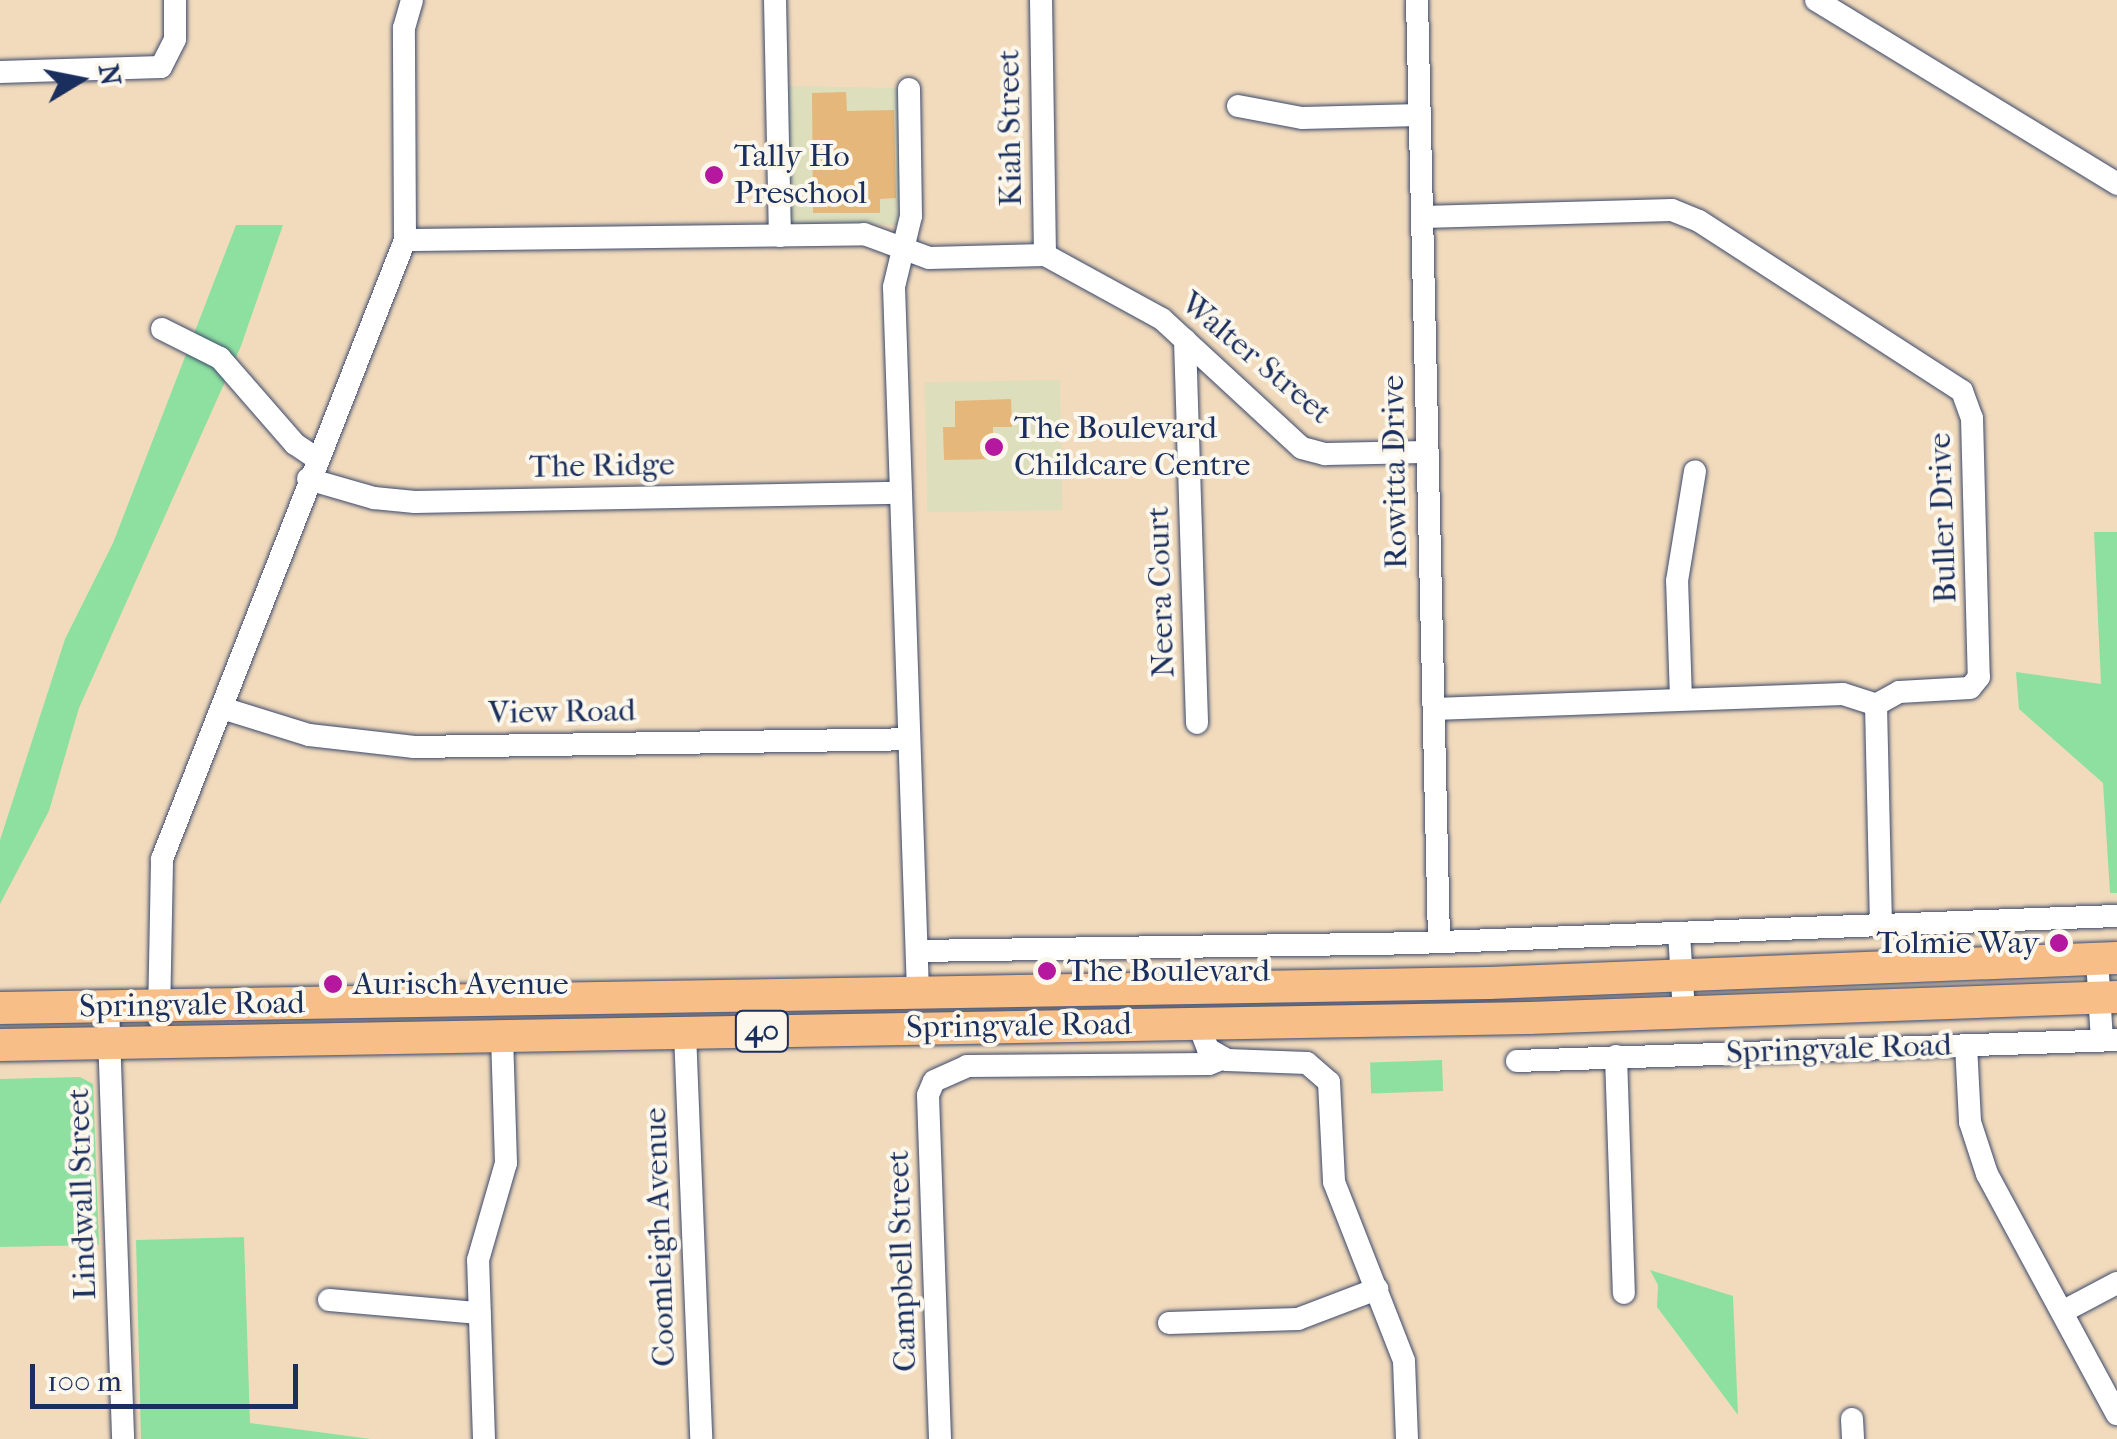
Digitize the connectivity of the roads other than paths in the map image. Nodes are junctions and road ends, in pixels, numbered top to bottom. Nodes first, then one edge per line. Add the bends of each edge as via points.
1 (174, 0) edge
2 (412, 0) edge
3 (775, 0) edge
4 (1041, 0) edge
5 (1418, 0) edge
6 (1816, 0) edge
7 (0, 72) edge
8 (909, 89) dead end
9 (1238, 106) dead end
10 (1420, 115) junction
11 (2117, 184) edge
12 (1424, 217) junction
13 (780, 236) junction
14 (405, 240) junction
15 (900, 246) junction
16 (1045, 255) junction
17 (162, 329) dead end
18 (1185, 340) junction
19 (1426, 452) junction
20 (312, 468) junction
21 (1695, 471) dead end
22 (900, 493) junction
23 (1681, 699) junction
24 (1876, 706) junction
25 (222, 708) junction
26 (1434, 709) junction
27 (1197, 723) dead end
28 (908, 738) junction
29 (2117, 916) edge
30 (1881, 925) junction
31 (1679, 933) junction
32 (1439, 942) junction
33 (917, 951) junction
34 (2107, 959) edge
35 (1680, 976) junction
36 (1224, 987) junction
37 (918, 992) junction
38 (2108, 998) edge
39 (108, 1006) junction
40 (158, 1006) junction
41 (0, 1008) edge
42 (1684, 1013) junction
43 (685, 1032) junction
44 (502, 1036) junction
45 (1217, 1039) junction
46 (2109, 1040) edge
47 (159, 1042) junction
48 (110, 1043) junction
49 (0, 1045) edge
50 (1966, 1045) junction
51 (1616, 1056) junction
52 (1517, 1061) dead end
53 (934, 1081) joint
54 (2117, 1283) edge
55 (1377, 1289) junction
56 (1624, 1293) dead end
57 (329, 1300) dead end
58 (2062, 1312) junction
59 (479, 1313) junction
60 (1169, 1323) dead end
61 (2117, 1414) edge
62 (123, 1439) edge
63 (484, 1439) edge
64 (701, 1439) edge
65 (940, 1439) edge
66 (1407, 1439) edge

1 - 7 street via 172,54 150,72
2 - 14 street via 404,28
3 - 13 street
4 - 16 street, Kiah Street
5 - 10 street, Rowitta Drive
6 - 11 street
8 - 15 street via 911,216
9 - 10 street via 1302,118
10 - 12 street, Rowitta Drive
12 - 19 street, Rowitta Drive
12 - 24 street, Buller Drive via 1672,210 1962,391 1972,418 1979,677 1970,688 1899,692
13 - 14 street, Walter Street
13 - 15 street, Walter Street via 864,234
14 - 20 street
15 - 16 street, Walter Street via 928,258
15 - 22 street via 894,286
16 - 18 street, Walter Street via 1162,318
17 - 20 street, The Ridge via 220,358
18 - 19 street, Walter Street via 1302,448 1325,454
18 - 27 street, Neera Court
19 - 26 street, Rowitta Drive
20 - 22 street, The Ridge via 374,498 415,502
20 - 25 street
21 - 23 street via 1676,581
22 - 28 street
23 - 24 street via 1843,694
23 - 26 street
24 - 30 street
25 - 28 street, View Road via 309,735 414,747
25 - 40 street via 158,873
26 - 32 street, Rowitta Drive
28 - 33 street
29 - 30 street
30 - 31 street
31 - 32 street
31 - 35 street, Springvale Road
32 - 33 street
33 - 37 street
34 - 35 highway, Springvale Road / 40
34 - 38 street, Springvale Road
35 - 36 highway, Springvale Road / 40
35 - 42 street, Springvale Road
36 - 37 highway, Springvale Road / 40
36 - 45 street
37 - 40 highway, Springvale Road / 40
38 - 42 highway, Springvale Road / 40
38 - 46 street, Springvale Road
39 - 40 highway, Springvale Road / 40
39 - 41 highway, Springvale Road / 40
39 - 48 street, Lindwall Street
40 - 47 street
42 - 45 highway, Springvale Road / 40
43 - 44 highway, Springvale Road / 40
43 - 45 highway, Springvale Road / 40
43 - 64 street, Coomleigh Avenue
44 - 47 highway, Springvale Road / 40
44 - 59 street via 506,1158 478,1260
45 - 53 street, Springvale Road via 1209,1064 968,1066
45 - 55 street, Springvale Road via 1308,1063 1324,1074 1331,1092 1334,1182
46 - 50 street, Springvale Road
47 - 48 highway, Springvale Road / 40
48 - 49 highway, Springvale Road / 40
48 - 62 street, Lindwall Street
50 - 51 street, Springvale Road
50 - 58 street via 1970,1122 1979,1154
51 - 52 street, Springvale Road
51 - 56 street
53 - 65 street, Campbell Street via 928,1095
54 - 58 street
55 - 60 street via 1298,1318
55 - 66 street via 1405,1366
57 - 59 street
58 - 61 street
59 - 63 street

